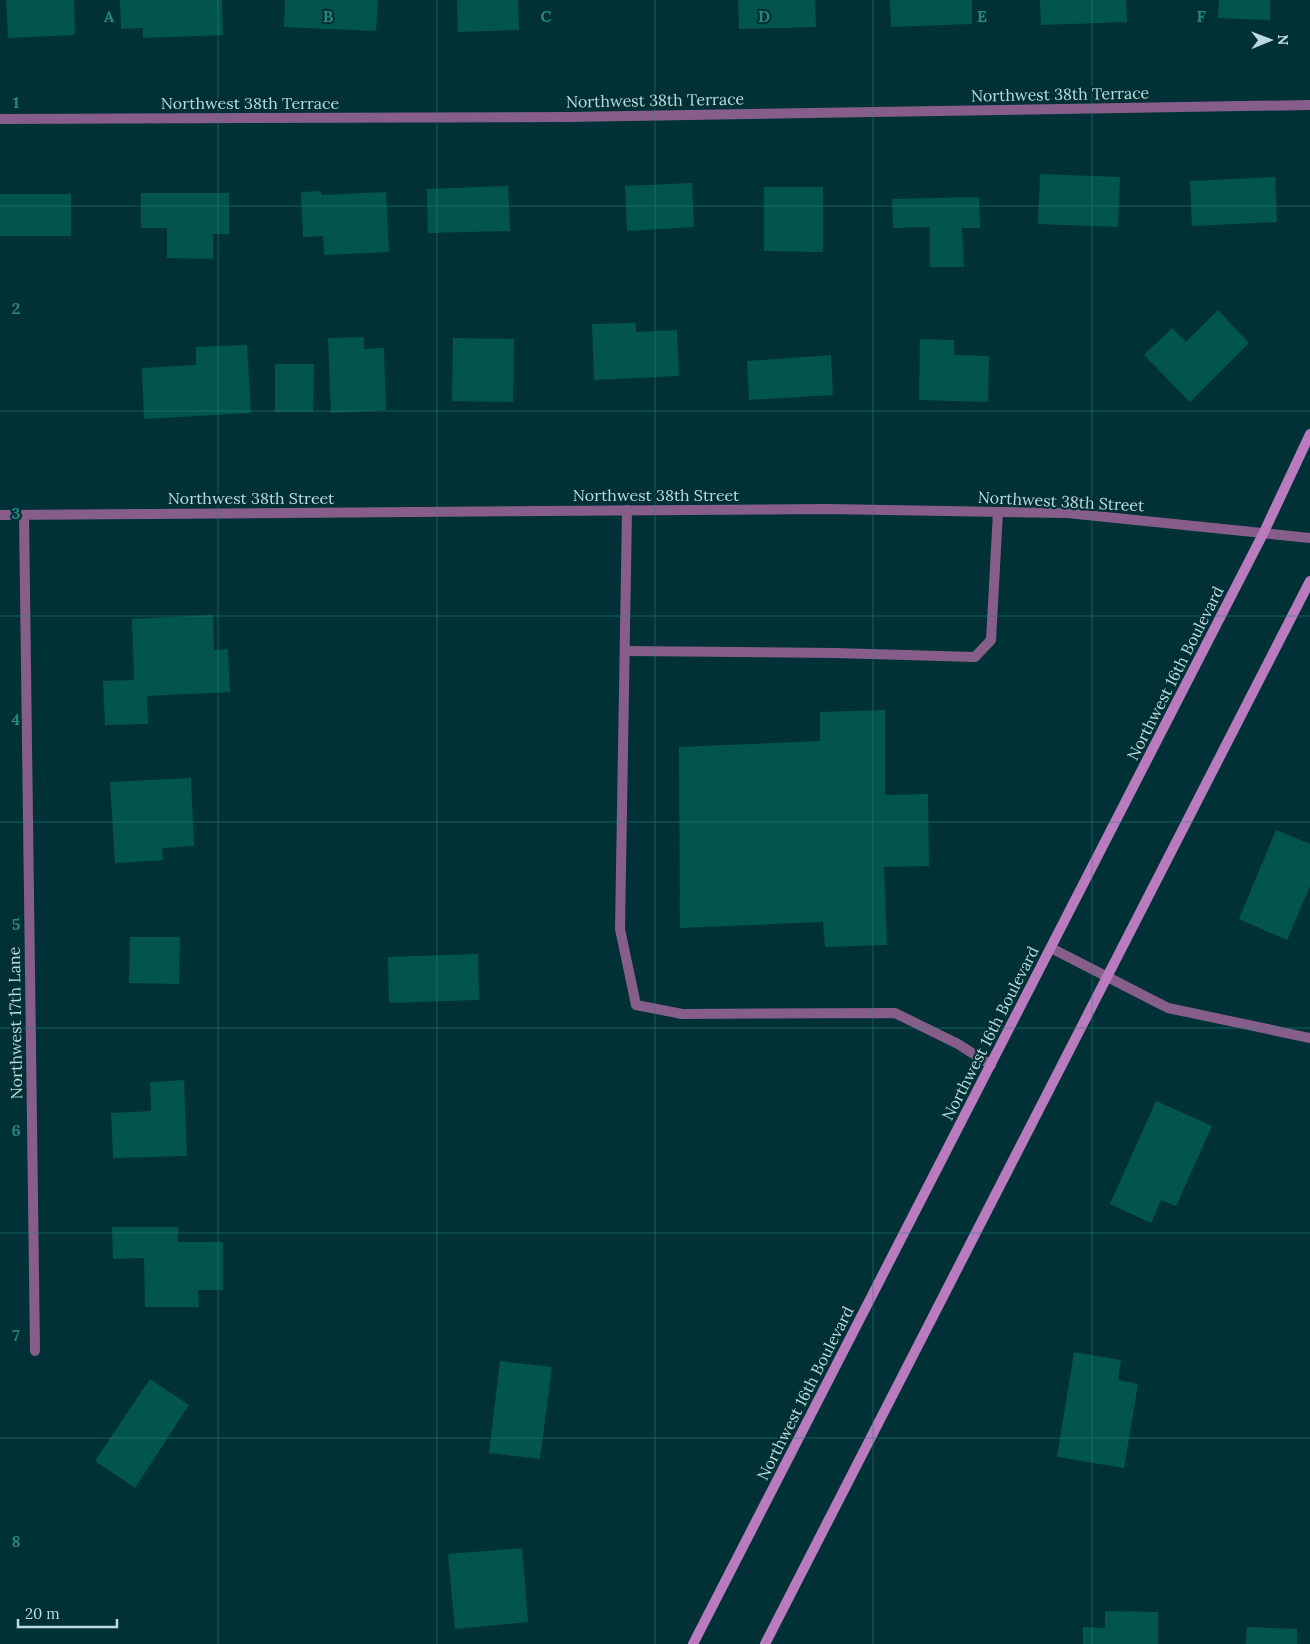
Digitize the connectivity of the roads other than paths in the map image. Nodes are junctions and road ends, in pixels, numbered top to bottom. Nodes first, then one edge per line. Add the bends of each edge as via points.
1 (1310, 105) edge
2 (0, 119) edge
3 (1310, 434) edge
4 (627, 510) junction
5 (998, 512) junction
6 (24, 515) junction
7 (0, 516) edge
8 (1264, 532) junction
9 (1310, 538) edge
10 (1310, 581) edge
11 (625, 651) junction
12 (1051, 948) junction
13 (1106, 978) junction
14 (1310, 1038) edge
15 (991, 1066) junction
16 (35, 1352) dead end
17 (693, 1644) edge
18 (765, 1644) edge

1 - 2 street, Northwest 38th Terrace via 569,117
3 - 8 main road, Northwest 16th Boulevard
4 - 5 street, Northwest 38th Street
4 - 6 street, Northwest 38th Street
4 - 11 street
5 - 8 street, Northwest 38th Street via 1067,514
5 - 11 street via 991,640 975,657
6 - 7 street, Northwest 38th Street
6 - 16 street, Northwest 17th Lane
8 - 9 street, Northwest 38th Street
8 - 12 main road, Northwest 16th Boulevard
10 - 13 main road
11 - 15 street via 620,929 636,1004 682,1014 895,1013 958,1044
12 - 13 street
12 - 15 main road, Northwest 16th Boulevard
13 - 14 street via 1168,1008
13 - 18 main road
15 - 17 main road, Northwest 16th Boulevard

